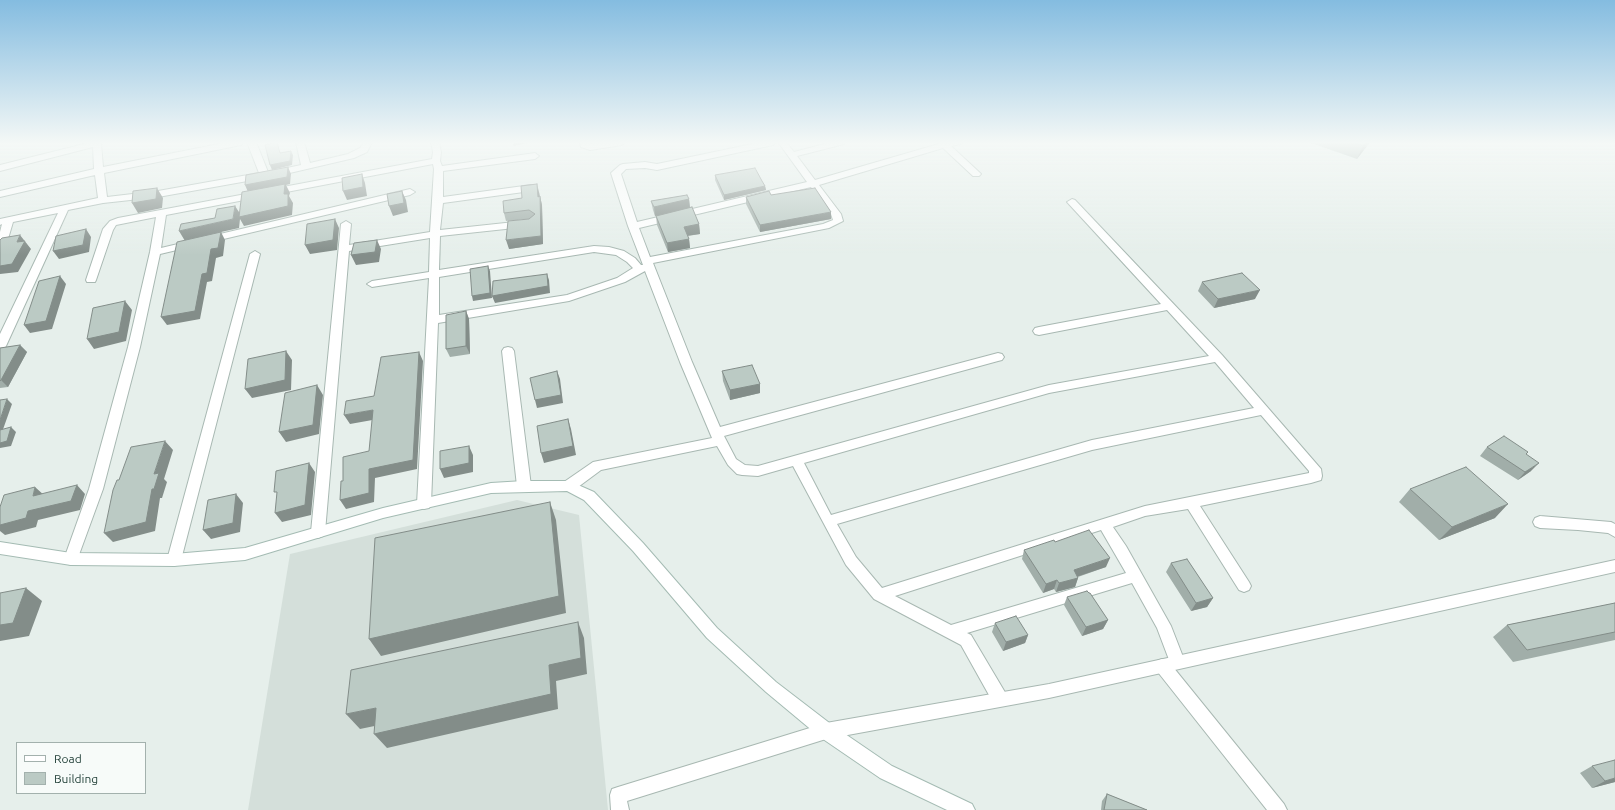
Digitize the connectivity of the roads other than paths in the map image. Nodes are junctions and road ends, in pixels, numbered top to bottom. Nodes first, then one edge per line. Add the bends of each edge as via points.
1 (64, 180) edge
2 (100, 180) edge
3 (233, 180) edge
4 (354, 180) edge
5 (438, 180) edge
6 (618, 180) edge
7 (811, 180) edge
8 (825, 180) edge
9 (814, 183) junction
10 (531, 188) edge
11 (410, 192) dead end
12 (0, 194) edge
13 (103, 200) junction
14 (438, 201) junction
15 (1072, 202) dead end
16 (64, 209) junction
17 (161, 214) junction
18 (4, 222) edge
19 (531, 223) edge
20 (346, 224) dead end
21 (633, 226) junction
22 (435, 234) junction
23 (0, 249) edge
24 (344, 249) junction
25 (154, 252) junction
26 (255, 254) dead end
27 (645, 265) junction
28 (434, 274) junction
29 (91, 280) dead end
30 (372, 284) dead end
31 (1170, 306) junction
32 (433, 320) junction
33 (1039, 331) dead end
34 (0, 346) edge
35 (508, 351) dead end
36 (998, 357) dead end
37 (1218, 358) junction
38 (1264, 410) junction
39 (718, 437) junction
40 (796, 460) junction
41 (524, 486) junction
42 (569, 486) junction
43 (1191, 503) junction
44 (424, 504) junction
45 (828, 521) junction
46 (1540, 522) dead end
47 (1104, 524) junction
48 (1615, 531) edge
49 (318, 532) junction
50 (0, 548) edge
51 (71, 559) junction
52 (174, 560) junction
53 (1615, 566) edge
54 (1136, 576) junction
55 (1244, 586) dead end
56 (879, 595) junction
57 (949, 632) junction
58 (1169, 664) junction
59 (1000, 699) junction
60 (826, 731) junction
61 (620, 810) edge
62 (966, 810) edge
63 (1278, 810) edge

1 - 12 street
2 - 13 street
3 - 13 street via 158,194
4 - 17 street
5 - 14 street
6 - 21 street
7 - 9 street
8 - 9 street
9 - 21 street
9 - 27 street via 836,214 838,221 835,223
10 - 14 street
11 - 25 street
13 - 16 street
14 - 22 street
15 - 31 street
16 - 18 street
16 - 34 street
17 - 25 street
17 - 29 street via 118,221 110,226
18 - 23 street
19 - 22 street
20 - 24 street
21 - 27 street
22 - 24 street
22 - 28 street
24 - 49 street
25 - 51 street via 134,347 96,489
26 - 52 street
27 - 28 street via 620,253 594,249
27 - 32 street via 621,280 569,298
27 - 39 street
28 - 30 street
28 - 32 street
31 - 33 street
31 - 37 street
32 - 44 street
35 - 41 street
36 - 39 street
37 - 38 street
37 - 40 street via 1049,390
38 - 43 street via 1312,464 1316,476
38 - 45 street via 1092,445
39 - 40 street via 732,462 742,470 758,471
39 - 42 street via 598,466
40 - 45 street
41 - 42 street
41 - 44 street via 491,488
42 - 60 street via 594,501 638,547 712,633 771,687
43 - 47 street via 1145,511
43 - 55 street
44 - 49 street
45 - 56 street via 851,561
46 - 48 street via 1578,524 1611,528
47 - 54 street
47 - 56 street
49 - 52 street via 246,554
50 - 51 street
51 - 52 street
53 - 58 street
54 - 57 street
54 - 58 street via 1164,626
56 - 57 street
57 - 59 street via 966,640
58 - 59 street via 1050,691
58 - 63 street
59 - 60 street
60 - 61 street via 618,795
60 - 62 street via 886,772

